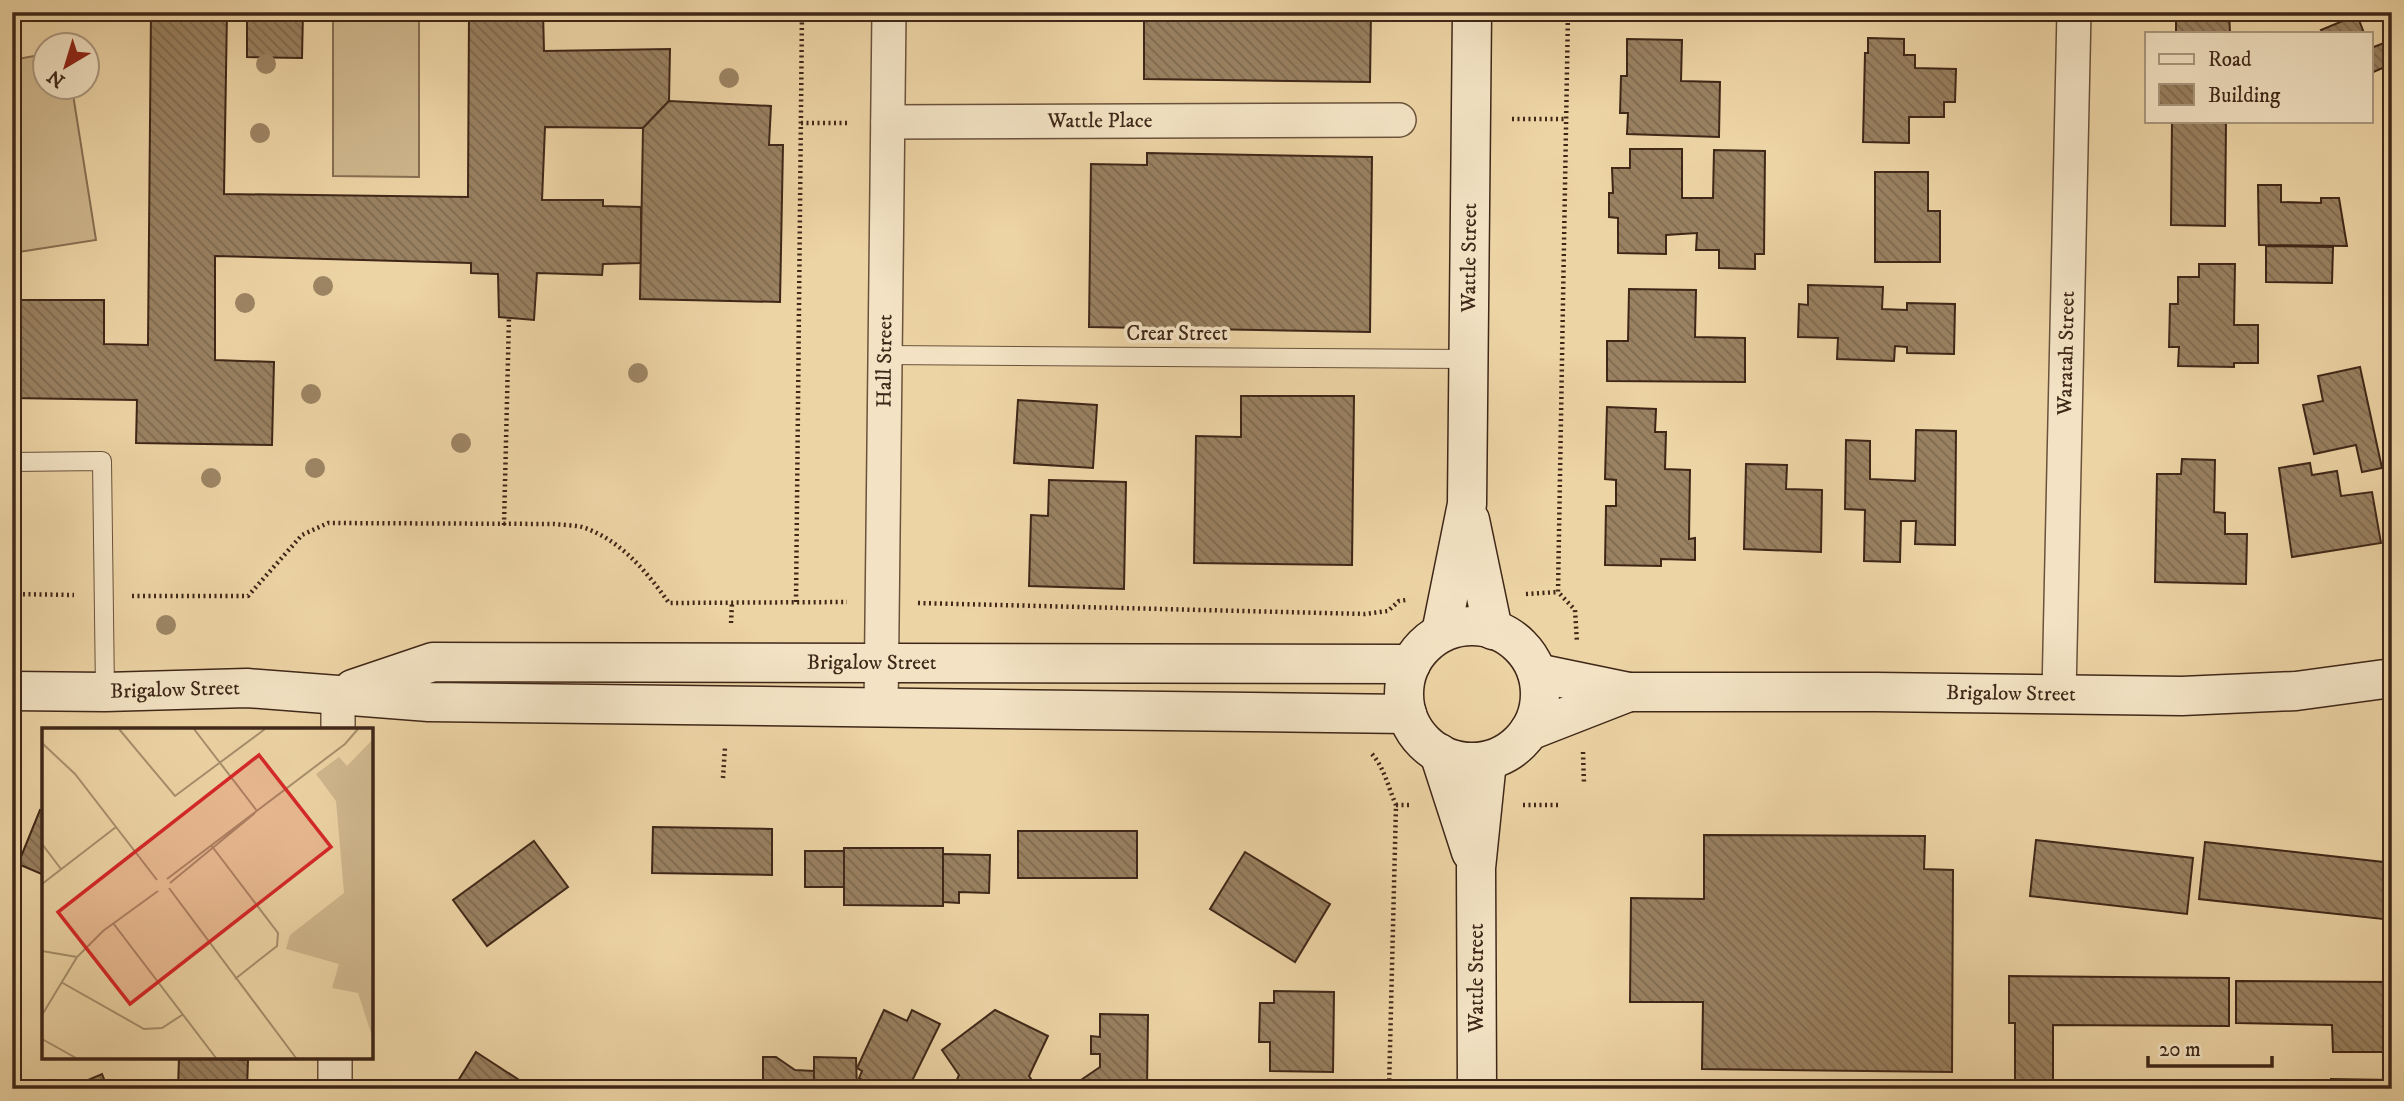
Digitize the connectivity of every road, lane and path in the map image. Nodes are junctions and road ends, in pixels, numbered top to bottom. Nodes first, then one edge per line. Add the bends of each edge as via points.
1 (802, 12) edge
2 (889, 12) edge
3 (1472, 12) edge
4 (1568, 12) edge
5 (2074, 12) edge
6 (1399, 120) dead end
7 (888, 122) junction
8 (801, 123) junction
9 (509, 317) dead end
10 (886, 355) junction
11 (1468, 359) junction
12 (12, 461) edge
13 (1467, 504) junction
14 (503, 525) junction
15 (12, 594) edge
16 (104, 596) junction
17 (1399, 601) dead end
18 (796, 602) junction
19 (883, 603) junction
20 (1575, 610) dead end
21 (1493, 630) junction
22 (1441, 633) junction
23 (881, 663) junction
24 (1411, 664) junction
25 (1537, 673) junction
26 (2392, 678) edge
27 (12, 691) edge
28 (105, 692) junction
29 (1629, 692) junction
30 (2059, 694) junction
31 (881, 709) junction
32 (338, 712) edge
33 (1407, 714) junction
34 (1529, 732) junction
35 (1368, 749) dead end
36 (1439, 753) junction
37 (1487, 761) junction
38 (1476, 868) junction
39 (335, 1059) edge
40 (335, 1089) edge
41 (1389, 1089) edge
42 (1478, 1089) edge

1 - 8 path
2 - 7 street, Hall Street
3 - 11 street, Wattle Street
4 - 20 path via 1558,592
5 - 30 street, Waratah Street
6 - 7 street, Wattle Place
7 - 8 path
7 - 10 street, Hall Street
8 - 18 path
9 - 14 path
10 - 11 lane, Crear Street
10 - 19 street, Hall Street
11 - 13 street, Wattle Street
12 - 16 lane via 103,461
13 - 21 street, Wattle Street
13 - 22 street, Wattle Street
14 - 16 path via 328,523 302,536 248,596
14 - 18 path via 581,527 618,546 669,603
15 - 16 path
16 - 28 lane
17 - 19 path via 1388,611 1366,614
18 - 19 path
19 - 23 street, Hall Street
21 - 22 street via 1458,627
21 - 25 street via 1512,639
22 - 24 street via 1423,646
23 - 24 street, Brigalow Street
23 - 31 street, Hall Street
23 - 32 street, Brigalow Street via 433,662
24 - 33 street via 1405,680
25 - 29 street, Brigalow Street
25 - 34 street via 1538,713
26 - 30 street, Brigalow Street via 2296,691 2182,696
27 - 28 street, Brigalow Street
28 - 32 street, Brigalow Street via 247,688
29 - 30 street, Brigalow Street
29 - 34 street, Brigalow Street
31 - 32 street, Brigalow Street via 429,702
31 - 33 street, Brigalow Street
33 - 36 street via 1414,730
34 - 37 street via 1518,745
35 - 41 path via 1385,772 1396,805
36 - 37 street via 1454,760
36 - 38 street, Wattle Street
37 - 38 street, Wattle Street
38 - 42 street, Wattle Street
39 - 40 street

